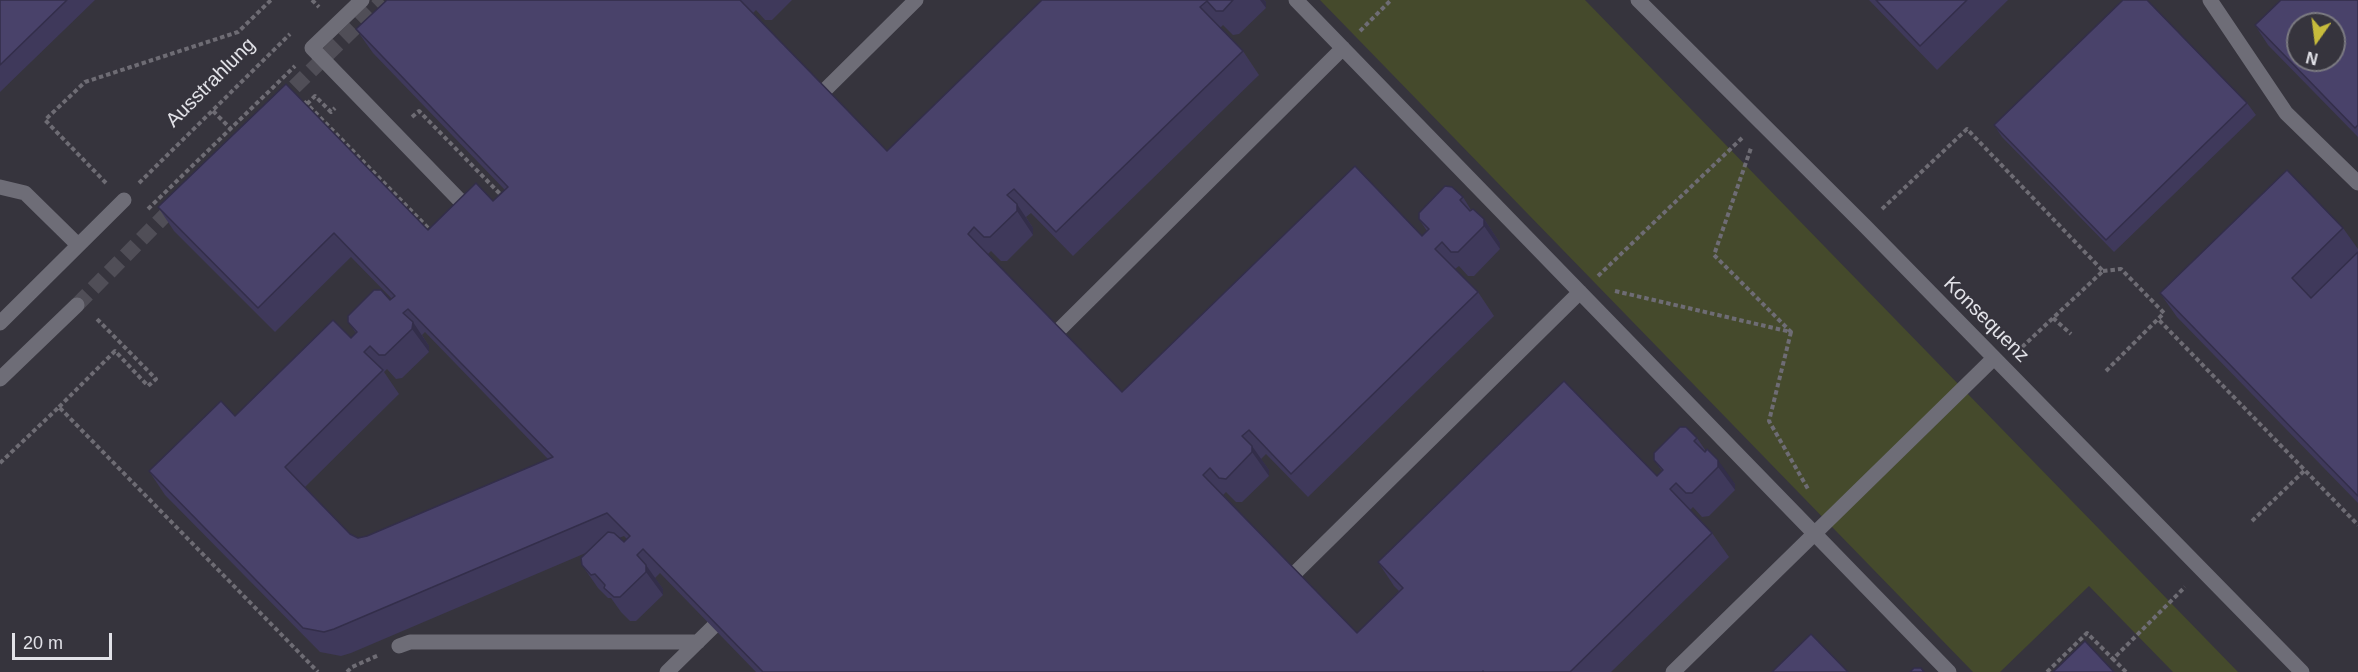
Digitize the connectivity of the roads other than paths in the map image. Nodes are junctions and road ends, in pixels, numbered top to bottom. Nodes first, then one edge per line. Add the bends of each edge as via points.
1 (362, 0) edge
2 (916, 0) edge
3 (1296, 0) edge
4 (1638, 0) edge
5 (2210, 0) edge
6 (1343, 48) junction
7 (823, 92) edge
8 (2358, 183) edge
9 (0, 187) edge
10 (129, 194) road end
11 (479, 221) edge
12 (78, 245) junction
13 (1584, 288) junction
14 (77, 305) tunnel mouth
15 (0, 323) edge
16 (1057, 332) edge
17 (1998, 362) junction
18 (0, 379) edge
19 (1815, 534) junction
20 (1293, 575) edge
21 (713, 627) edge
22 (698, 642) junction
23 (399, 646) dead end
24 (667, 672) edge
25 (1673, 672) edge
26 (1949, 672) edge
27 (2302, 672) edge

1 - 11 street via 312,48
2 - 7 street
3 - 6 street
4 - 17 street, Konsequenz
5 - 8 street via 2286,112
6 - 13 street
6 - 16 street
9 - 12 street via 25,193
10 - 12 street
12 - 15 street
13 - 19 street
13 - 20 street
14 - 18 street
17 - 19 street
17 - 27 street, Konsequenz
19 - 25 street
19 - 26 street
21 - 22 street
22 - 23 street via 410,642
22 - 24 street

